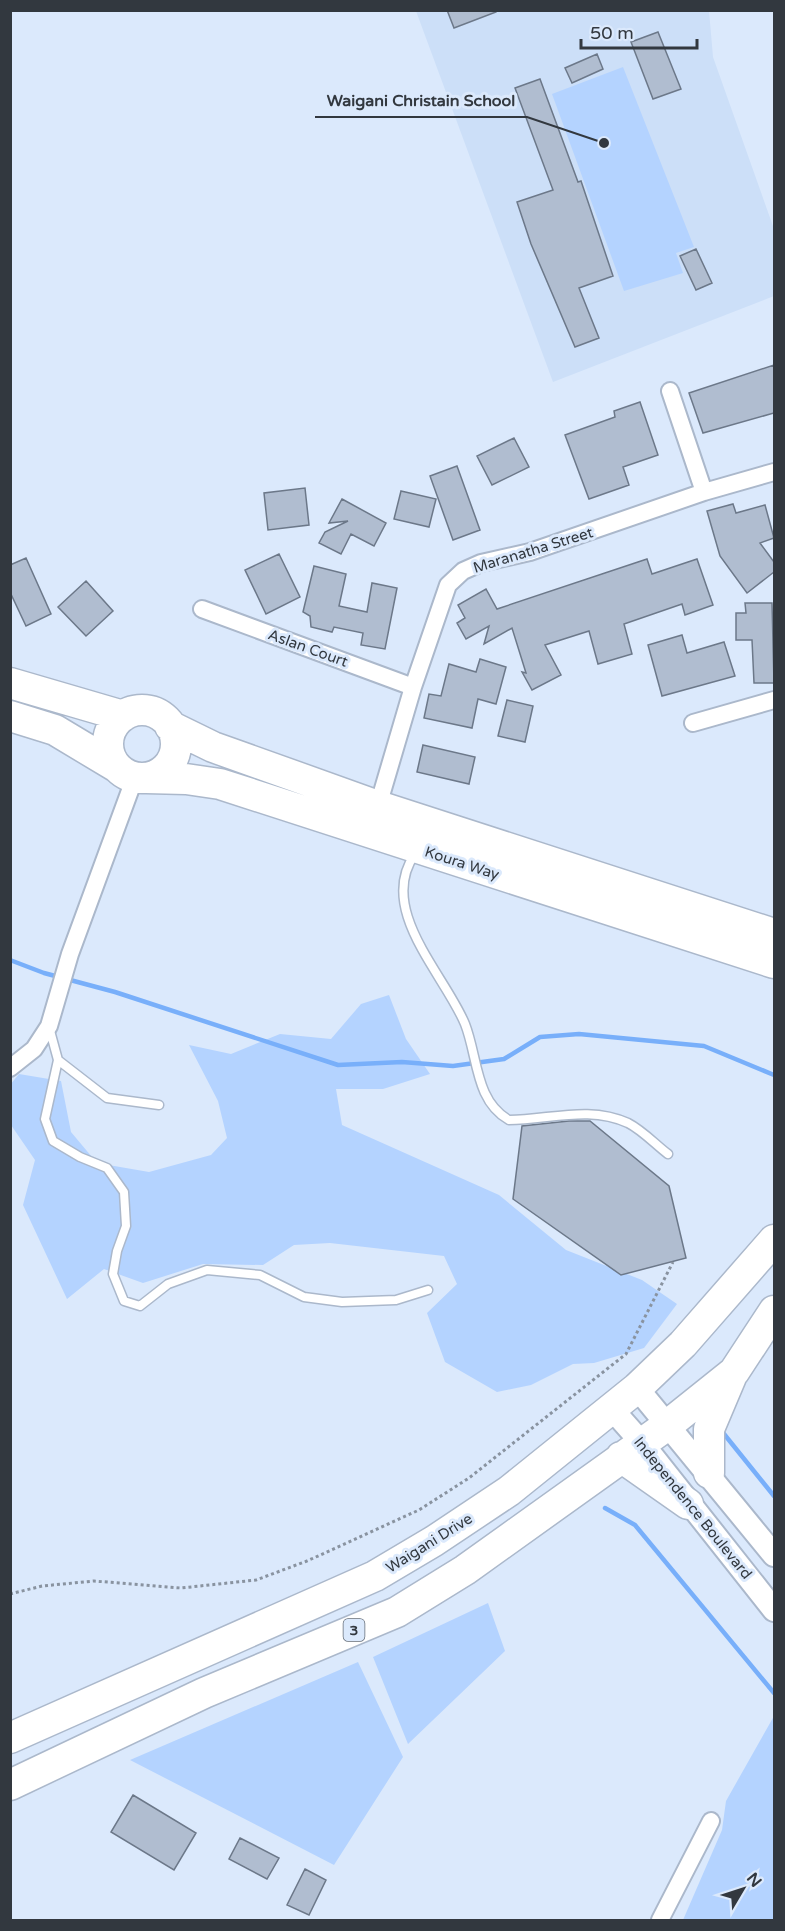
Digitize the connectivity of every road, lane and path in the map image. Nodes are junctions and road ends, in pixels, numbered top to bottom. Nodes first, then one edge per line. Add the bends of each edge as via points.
1 (670, 391) dead end
2 (774, 472) edge
3 (704, 492) junction
4 (202, 609) dead end
5 (10, 683) edge
6 (413, 687) junction
7 (774, 700) edge
8 (10, 716) edge
9 (123, 716) junction
10 (693, 723) dead end
11 (170, 726) junction
12 (132, 774) junction
13 (378, 806) junction
14 (419, 848) junction
15 (774, 934) edge
16 (774, 963) edge
17 (49, 1026) junction
18 (58, 1060) junction
19 (10, 1068) edge
20 (159, 1105) dead end
21 (668, 1154) dead end
22 (774, 1240) edge
23 (673, 1262) dead end
24 (428, 1290) dead end
25 (774, 1311) edge
26 (734, 1372) junction
27 (638, 1388) junction
28 (610, 1408) junction
29 (669, 1424) junction
30 (631, 1450) junction
31 (709, 1473) junction
32 (688, 1504) joint
33 (774, 1555) edge
34 (10, 1594) edge
35 (774, 1610) edge
36 (204, 1693) junction
37 (44, 1724) junction
38 (10, 1738) edge
39 (10, 1785) edge
40 (711, 1821) dead end
41 (660, 1920) edge

1 - 3 street
2 - 3 street, Maranatha Street
3 - 6 street, Maranatha Street via 530,552 481,563 464,572 448,585
4 - 6 street, Aslan Court
5 - 9 highway
6 - 13 street, Maranatha Street
7 - 10 street
8 - 12 highway, Koura Way via 55,730
9 - 11 highway via 152,712
9 - 12 highway via 114,724 108,744
11 - 12 highway via 176,747 173,758 158,774
11 - 13 highway, Koura Way via 213,747
12 - 14 highway, Koura Way via 220,784
12 - 17 street
13 - 15 highway, Koura Way
14 - 16 highway, Koura Way
14 - 21 lane via 408,864 406,908 422,950 462,1017 485,1096 492,1106 509,1120 596,1114 628,1123
17 - 18 lane
17 - 19 street via 34,1049
18 - 20 lane via 106,1098
18 - 24 lane via 45,1119 53,1141 107,1168 124,1192 126,1226 113,1274 124,1301 140,1306 168,1284 207,1270 260,1275 304,1297 342,1302 396,1300
22 - 27 highway, Waigani Drive via 683,1344
23 - 34 path via 626,1354 469,1478 419,1510 256,1580 181,1588 94,1581 42,1586
25 - 26 highway, 3
26 - 29 highway, 3
26 - 31 highway via 709,1429
27 - 28 highway, Waigani Drive
27 - 29 street
28 - 30 street, Independence Boulevard
28 - 37 highway, Waigani Drive via 509,1491 375,1576
29 - 30 highway, 3
29 - 31 street
30 - 32 highway
30 - 36 highway, 3 via 484,1557 397,1612
31 - 33 street
32 - 35 street, Independence Boulevard
36 - 37 highway via 193,1683 178,1680 67,1730
36 - 39 highway, 3
37 - 38 highway, Waigani Drive
40 - 41 street

